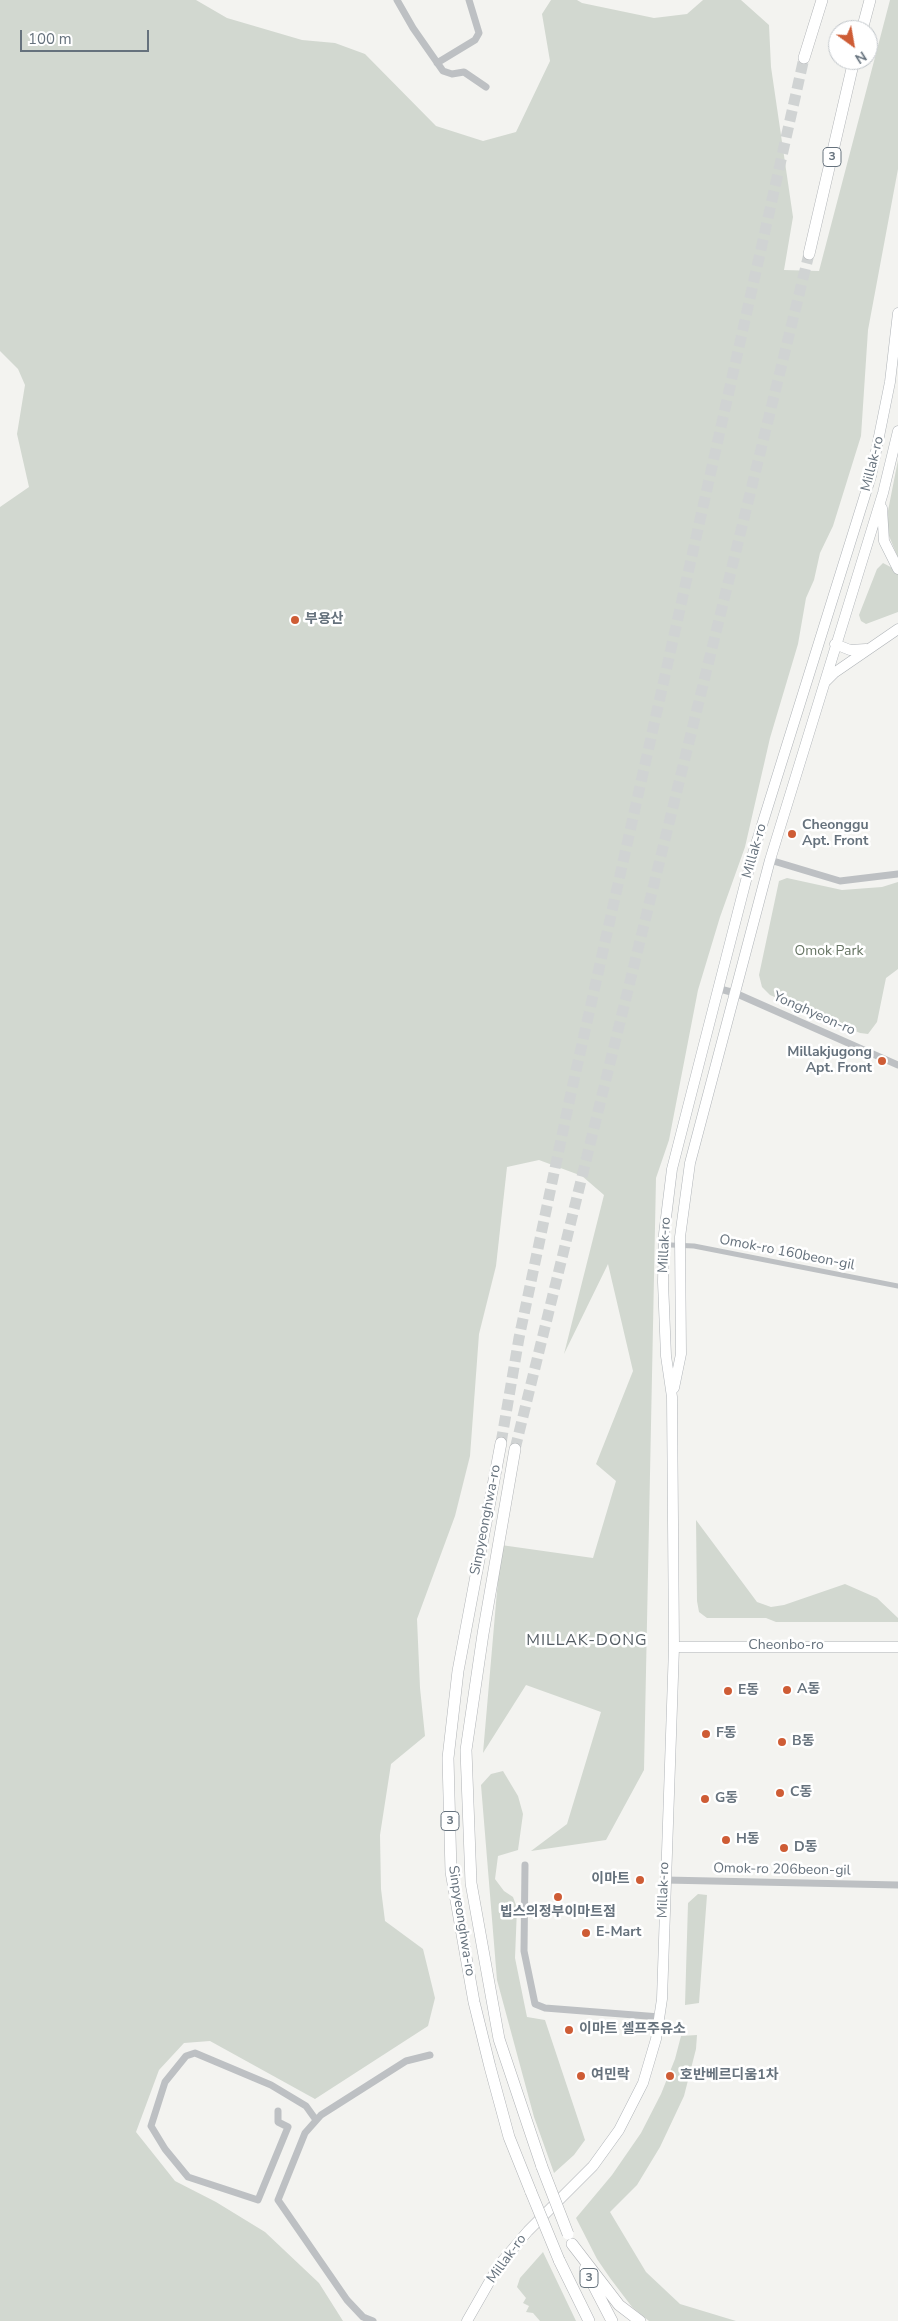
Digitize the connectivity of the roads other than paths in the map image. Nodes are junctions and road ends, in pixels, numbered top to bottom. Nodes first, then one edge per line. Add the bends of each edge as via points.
1 (398, 0) edge
2 (469, 0) edge
3 (822, 0) edge
4 (870, 0) edge
5 (865, 20) edge
6 (804, 58) tunnel mouth
7 (437, 63) junction
8 (852, 70) edge
9 (486, 87) dead end
10 (809, 254) tunnel mouth
11 (898, 313) edge
12 (898, 430) edge
13 (883, 493) junction
14 (898, 569) edge
15 (898, 629) edge
16 (835, 644) junction
17 (868, 649) junction
18 (822, 688) junction
19 (770, 860) junction
20 (898, 874) edge
21 (720, 988) junction
22 (735, 993) junction
23 (898, 1065) edge
24 (671, 1245) dead end
25 (898, 1286) edge
26 (672, 1397) junction
27 (501, 1443) tunnel mouth
28 (515, 1449) tunnel mouth
29 (674, 1647) junction
30 (898, 1647) edge
31 (525, 1865) dead end
32 (665, 1880) junction
33 (898, 1885) edge
34 (660, 2017) junction
35 (430, 2055) dead end
36 (278, 2111) dead end
37 (316, 2120) junction
38 (570, 2239) junction
39 (373, 2321) edge
40 (467, 2321) edge
41 (589, 2321) edge
42 (612, 2321) edge
43 (640, 2321) edge

1 - 7 street
2 - 7 street via 479,34
3 - 6 highway
4 - 5 highway
7 - 9 street via 442,71 452,74 464,72
8 - 10 highway, 3
11 - 21 main road, Millak-ro via 890,382 871,476 755,848
12 - 13 main road, Millak-ro
13 - 14 main road via 882,530
13 - 16 main road, Millak-ro
15 - 17 main road
16 - 17 main road via 850,650
16 - 18 main road, Millak-ro
17 - 18 main road via 834,672
18 - 19 main road, Millak-ro
19 - 20 street via 840,881
19 - 22 main road, Millak-ro
21 - 22 street, Yonghyeon-ro
21 - 26 main road, Millak-ro via 672,1170 665,1225 663,1291 666,1356
22 - 23 street, Yonghyeon-ro
22 - 26 main road, Millak-ro via 686,1187 680,1237 681,1354
24 - 25 street, Omok-ro 160beon-gil via 694,1246
26 - 29 main road, Millak-ro
27 - 41 highway, Sinpyeonghwa-ro / 3, bridge via 456,1690 448,1758 451,1872 474,2002 509,2137 559,2260
28 - 38 highway, Sinpyeonghwa-ro / 3, bridge via 466,1750 472,1883 499,2039
29 - 30 main road, Cheonbo-ro
29 - 32 main road, Millak-ro
31 - 34 street via 524,1951 535,2004 545,2008
32 - 33 street, Omok-ro 206beon-gil
32 - 34 main road, Millak-ro
34 - 40 main road, Millak-ro via 643,2083 619,2130 593,2166 528,2231 500,2265
35 - 37 street via 406,2061
36 - 37 street via 278,2122 288,2127 258,2200 188,2177 151,2126 165,2082 186,2056 195,2053 271,2084 306,2106
37 - 39 street via 305,2133 278,2200 347,2300 363,2317
38 - 42 highway, Sinpyeonghwa-ro / 3
38 - 43 highway via 619,2304

